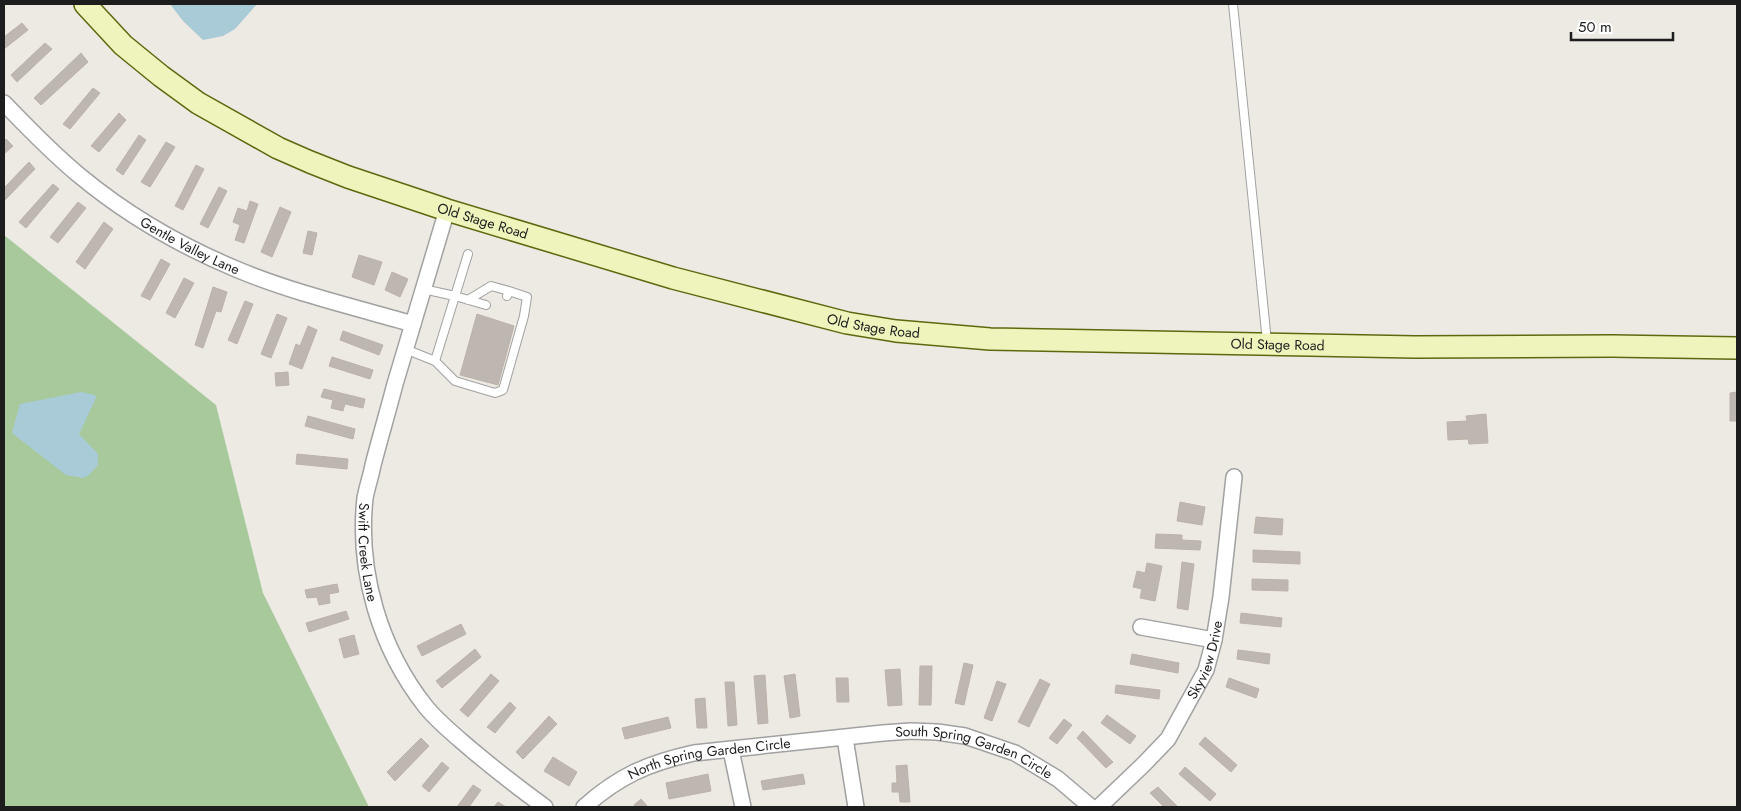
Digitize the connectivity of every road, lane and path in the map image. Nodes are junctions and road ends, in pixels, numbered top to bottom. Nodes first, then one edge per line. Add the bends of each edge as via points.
1 (85, 4) edge
2 (1233, 4) edge
3 (4, 103) edge
4 (447, 210) junction
5 (468, 254) dead end
6 (424, 289) junction
7 (455, 296) junction
8 (468, 300) junction
9 (486, 305) dead end
10 (413, 324) junction
11 (1268, 344) junction
12 (1737, 348) edge
13 (405, 349) junction
14 (435, 361) junction
15 (1234, 478) dead end
16 (1141, 627) dead end
17 (1214, 640) junction
18 (845, 738) junction
19 (731, 750) junction
20 (545, 807) edge
21 (584, 807) edge
22 (743, 807) edge
23 (856, 807) edge
24 (1091, 807) edge
25 (1099, 807) edge

1 - 4 main road, Old Stage Road via 123,44 161,76 234,125 310,162
2 - 11 lane
3 - 10 street, Gentle Valley Lane via 81,177 163,233 236,269 286,288
4 - 6 street, Swift Creek Lane
4 - 11 main road, Old Stage Road via 673,278 846,323 990,339
5 - 7 lane
6 - 7 lane
6 - 10 street, Swift Creek Lane
7 - 8 lane
7 - 14 lane
8 - 9 lane
8 - 14 lane via 492,286 508,294 527,297 503,390 495,393 455,381
10 - 13 street, Swift Creek Lane
11 - 12 main road, Old Stage Road
13 - 14 lane
13 - 20 street, Swift Creek Lane via 366,496 364,547 376,611 399,667 427,708 441,724 508,781
15 - 17 street, Skyview Drive
16 - 17 street
17 - 25 street, Skyview Drive via 1206,670 1168,739
18 - 19 street, North Spring Garden Circle
18 - 23 street
18 - 24 street, South Spring Garden Circle via 911,731 964,736 1015,753 1037,765
19 - 21 street, North Spring Garden Circle via 666,759 606,788
19 - 22 street

